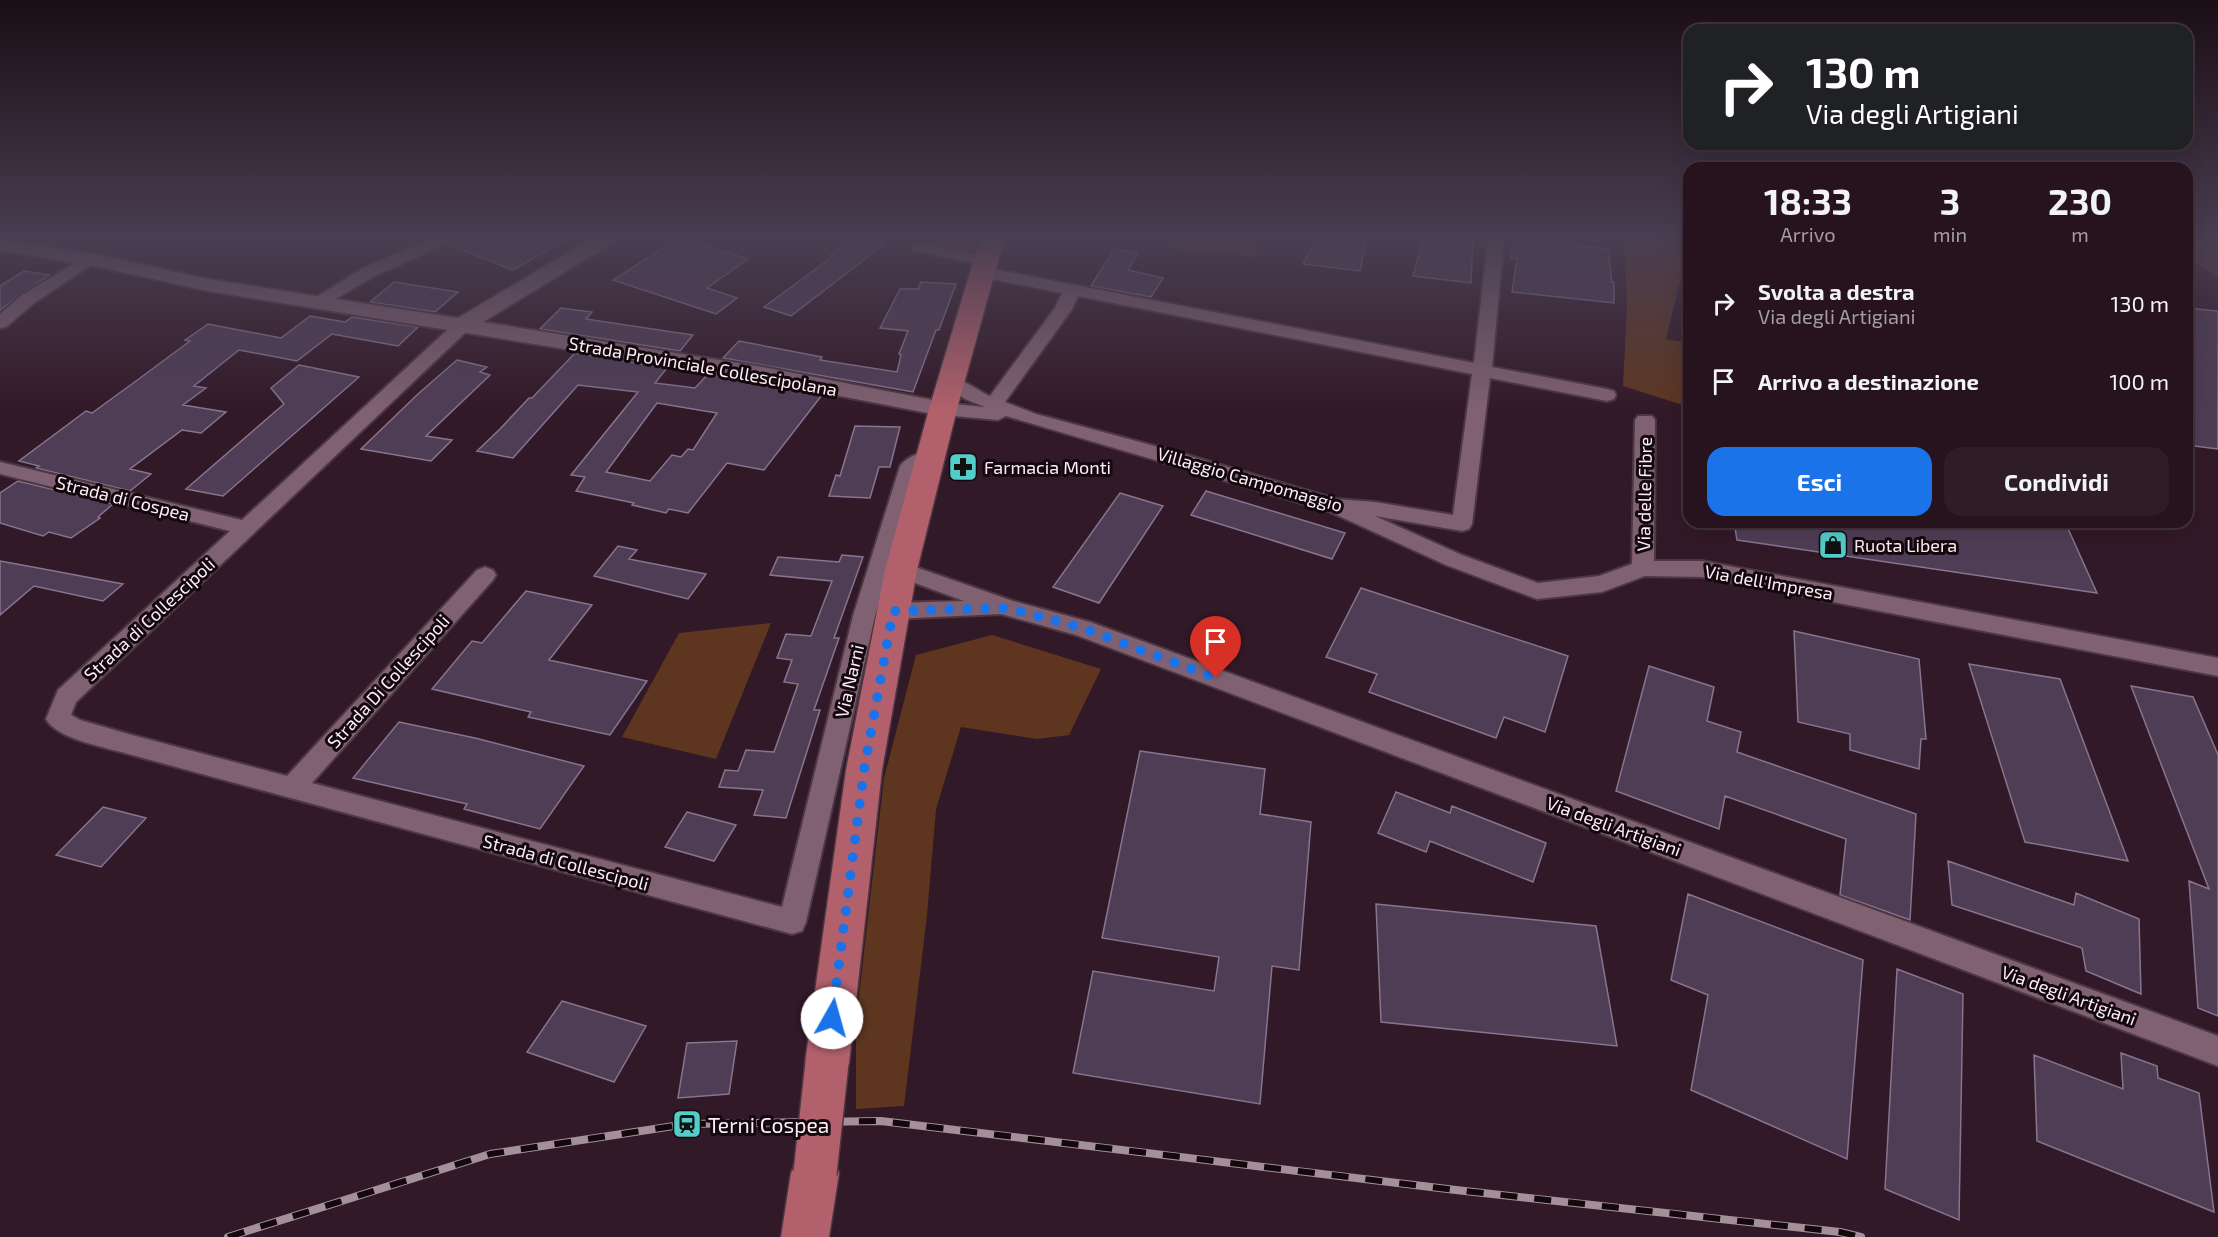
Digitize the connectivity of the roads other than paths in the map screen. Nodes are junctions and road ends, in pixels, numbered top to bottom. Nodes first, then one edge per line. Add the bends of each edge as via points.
1 (32, 297) edge
2 (289, 297) edge
3 (326, 297) edge
4 (510, 297) edge
5 (976, 297) edge
6 (1069, 297) edge
7 (1106, 297) edge
8 (1490, 297) edge
9 (319, 301) junction
10 (0, 323) edge
11 (463, 325) junction
12 (1482, 371) junction
13 (1607, 395) dead end
14 (947, 396) junction
15 (994, 404) junction
16 (1029, 418) junction
17 (1645, 420) dead end
18 (932, 456) junction
19 (0, 468) edge
20 (1335, 506) junction
21 (247, 528) junction
22 (1643, 568) junction
23 (901, 570) junction
24 (485, 575) dead end
25 (1008, 608) junction
26 (893, 611) junction
27 (2218, 667) edge
28 (292, 788) junction
29 (792, 922) joint
30 (2218, 1051) edge
31 (806, 1237) edge

1 - 10 street
2 - 9 street
3 - 9 street
4 - 11 street
5 - 14 main road
6 - 15 street
7 - 12 street
8 - 12 street, Villaggio Campomaggio
9 - 11 street
11 - 14 street, Strada Provinciale Collescipolana via 763,374
11 - 21 street, Strada di Collescipoli
12 - 13 street
12 - 20 street, Villaggio Campomaggio via 1462,524
14 - 15 street, Villaggio Campomaggio
14 - 16 street, Villaggio Campomaggio
14 - 18 main road
15 - 16 street, Villaggio Campomaggio
16 - 20 street, Villaggio Campomaggio
17 - 22 street, Via delle Fibre
18 - 23 main road
18 - 29 street, Via Narni via 910,466 867,606
19 - 21 street, Strada di Cospea
20 - 22 street, Via dell'Impresa via 1454,560 1537,591 1602,584
21 - 28 street, Strada di Collescipoli via 66,697 58,719 73,728
22 - 27 street, Via dell'Impresa via 1702,569
23 - 25 street, Via degli Artigiani
23 - 26 main road
24 - 28 street, Strada Di Collescipoli
25 - 26 street, Via degli Artigiani
25 - 30 street, Via degli Artigiani via 1082,628
26 - 31 main road, bridge via 864,770
28 - 29 street, Strada di Collescipoli

